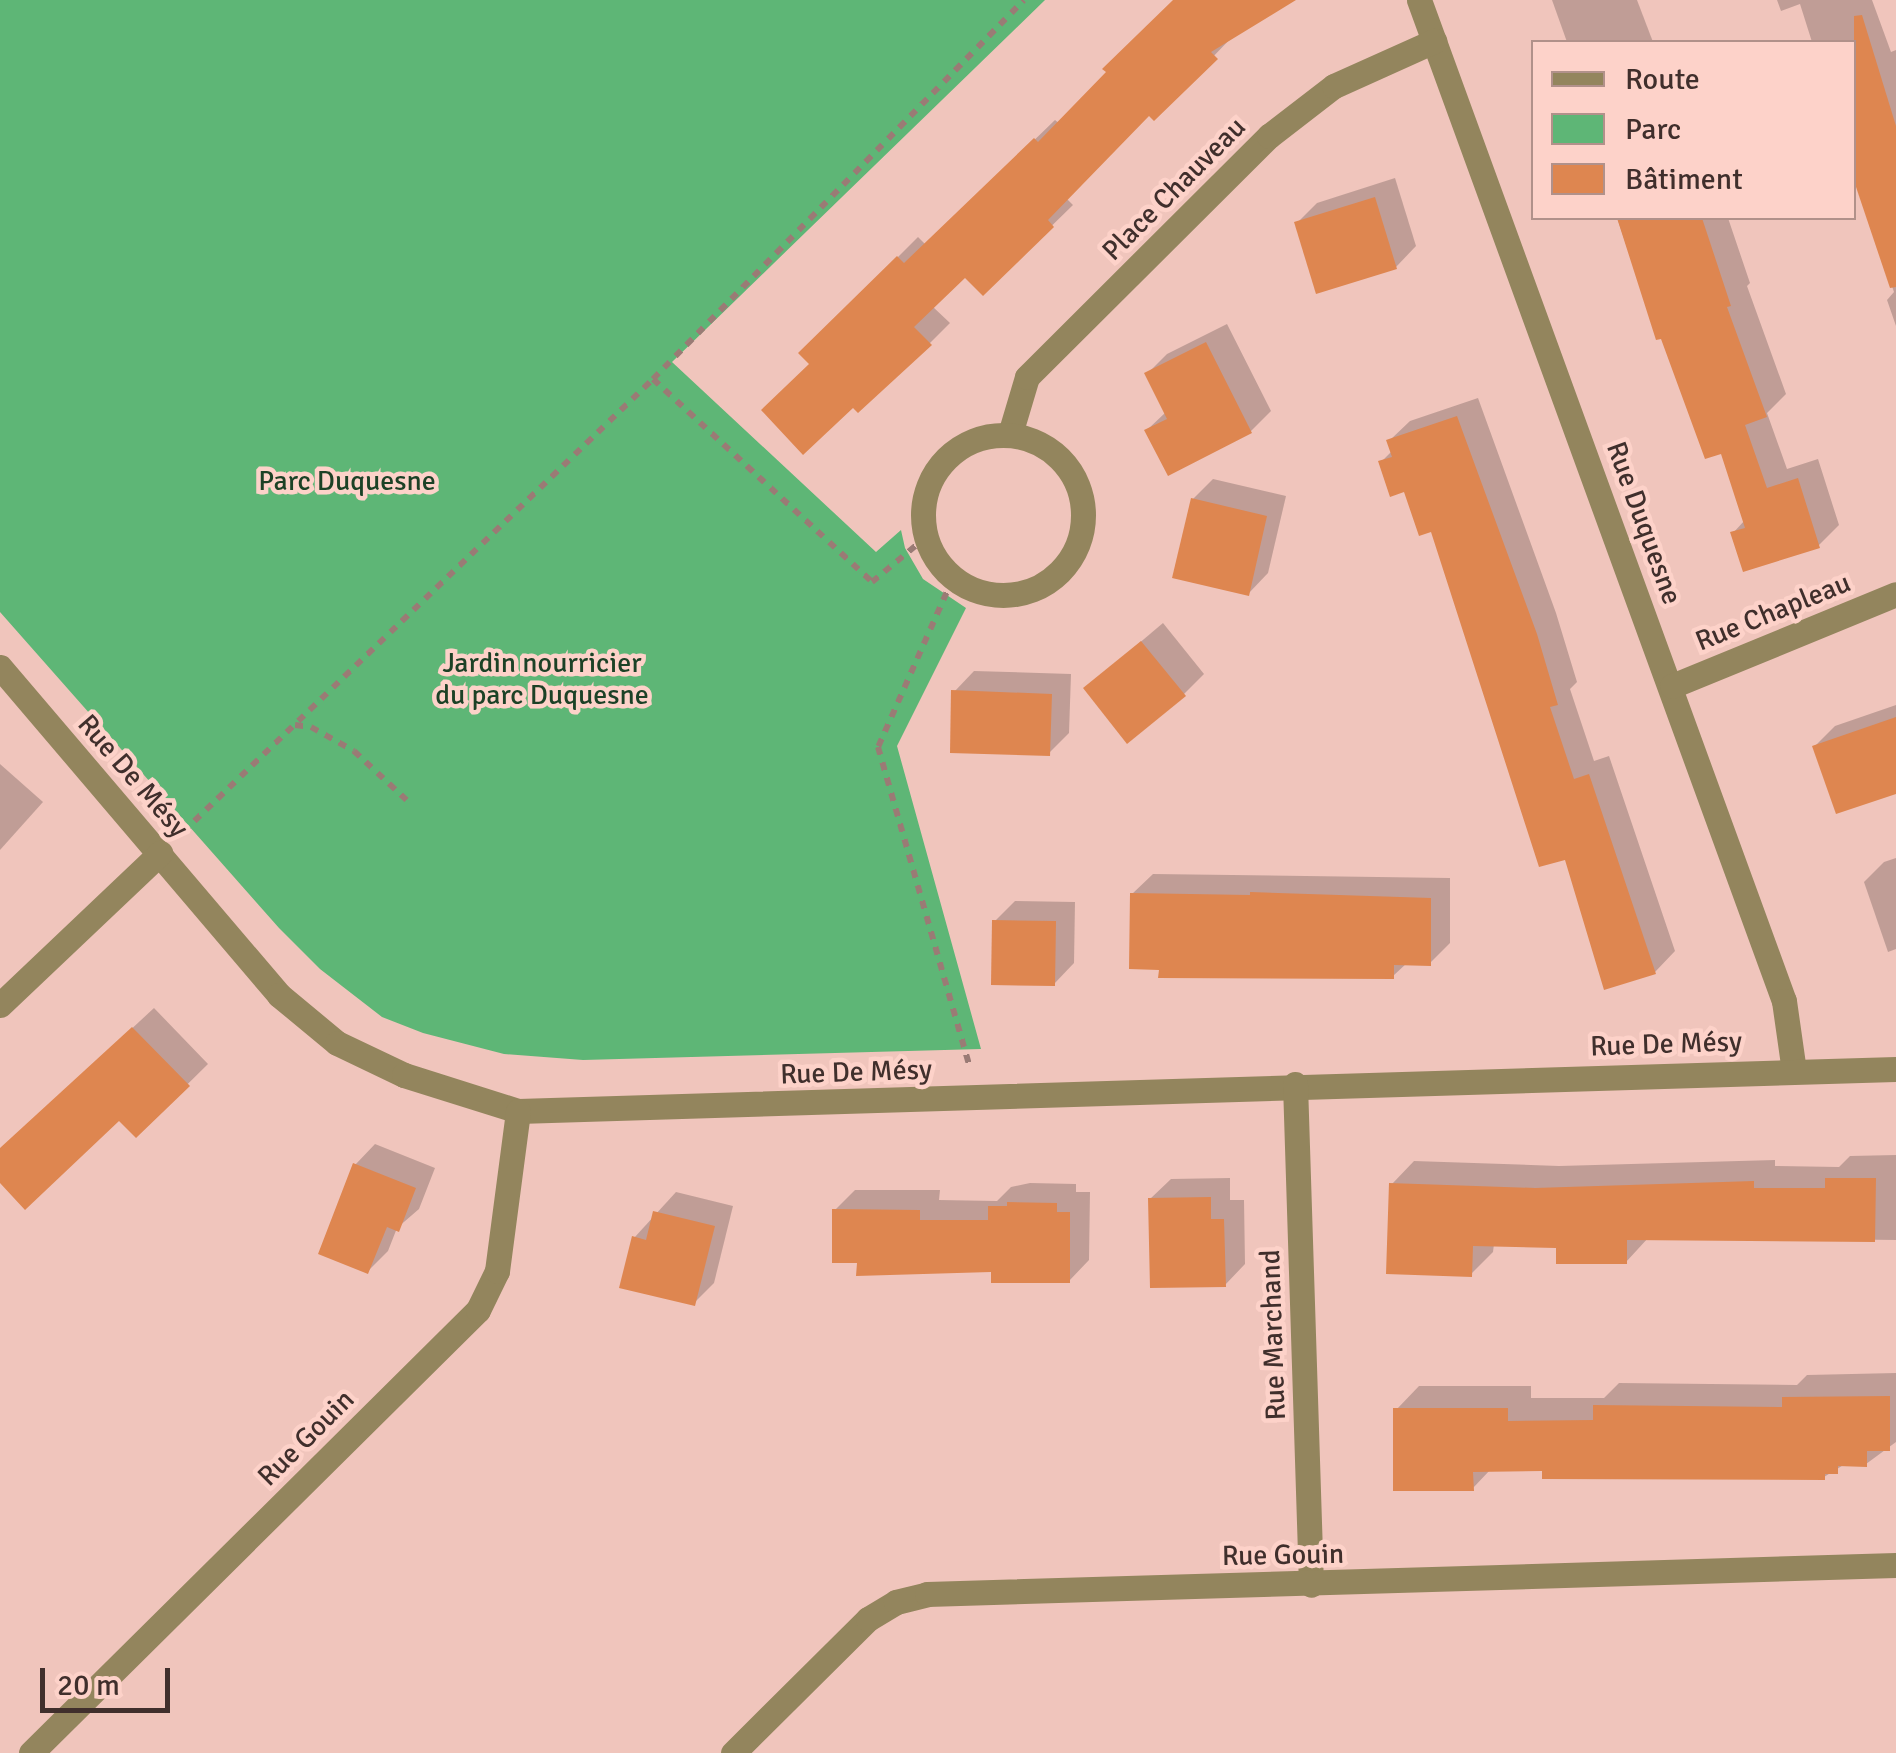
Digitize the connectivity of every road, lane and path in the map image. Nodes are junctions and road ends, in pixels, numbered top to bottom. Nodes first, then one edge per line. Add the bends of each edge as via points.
1 (1024, 0) edge
2 (1420, 0) edge
3 (1434, 41) junction
4 (652, 380) junction
5 (1010, 434) junction
6 (926, 537) junction
7 (954, 578) junction
8 (1896, 594) edge
9 (0, 668) edge
10 (1672, 686) junction
11 (294, 725) junction
12 (412, 805) dead end
13 (160, 854) junction
14 (0, 1005) edge
15 (1896, 1069) edge
16 (1794, 1070) junction
17 (1296, 1084) junction
18 (978, 1097) junction
19 (518, 1111) junction
20 (1896, 1565) edge
21 (1311, 1585) junction
22 (31, 1753) edge
23 (733, 1753) edge

1 - 4 path
2 - 3 street, Rue Duquesne
3 - 5 street, Place Chauveau via 1334,86 1270,136 1027,376
3 - 10 street, Rue Duquesne
4 - 6 path via 872,582
4 - 11 path
5 - 6 street via 961,446 941,463 925,498
5 - 7 street via 1059,457 1083,505 1082,532 1053,578 1028,591 1002,595
6 - 7 street
7 - 18 path via 878,746
8 - 10 street, Rue Chapleau
9 - 13 street, Rue De Mésy
10 - 16 street, Rue Duquesne via 1784,1001
11 - 12 path via 354,751
11 - 13 path
13 - 14 street
13 - 19 street, Rue De Mésy via 279,995 337,1042 404,1075
15 - 16 street, Rue De Mésy
16 - 17 street, Rue De Mésy
17 - 18 street, Rue De Mésy
17 - 21 street, Rue Marchand
18 - 19 street, Rue De Mésy
19 - 22 street, Rue Gouin via 497,1271 478,1310
20 - 21 street, Rue Gouin
21 - 23 street, Rue Gouin via 911,1597 868,1619

